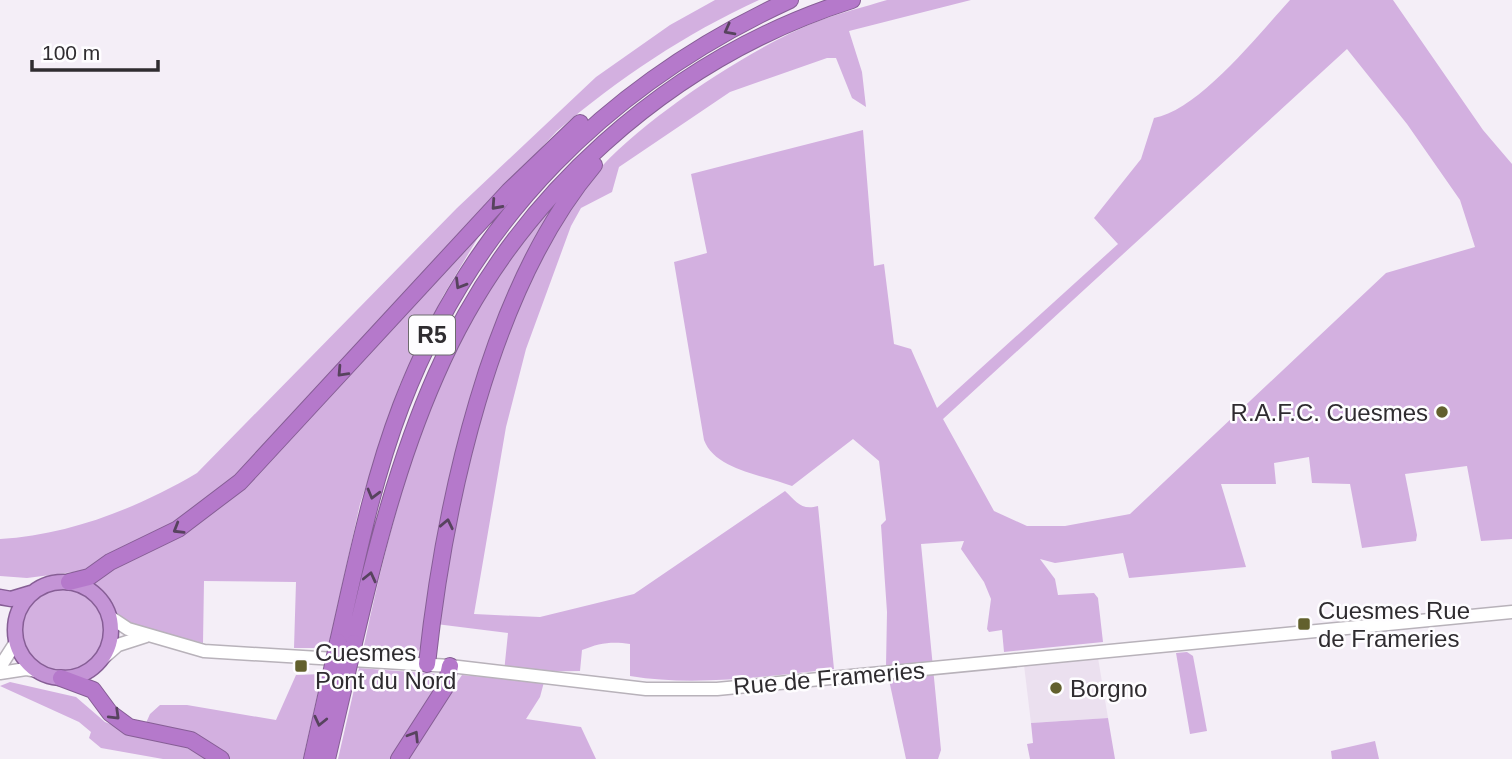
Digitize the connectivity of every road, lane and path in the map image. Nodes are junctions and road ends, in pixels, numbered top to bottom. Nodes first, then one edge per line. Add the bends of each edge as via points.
1 (790, 0) edge
2 (850, 1) edge
3 (636, 89) junction
4 (625, 124) junction
5 (69, 582) junction
6 (32, 593) junction
7 (0, 597) edge
8 (1512, 612) edge
9 (110, 617) junction
10 (0, 624) edge
11 (147, 636) junction
12 (16, 640) junction
13 (346, 642) junction
14 (101, 660) junction
15 (427, 664) junction
16 (450, 666) junction
17 (0, 667) edge
18 (40, 672) junction
19 (0, 673) edge
20 (61, 678) junction
21 (336, 685) junction
22 (221, 759) edge
23 (312, 759) edge
24 (327, 759) edge
25 (399, 759) edge

1 -> 3 highway, R5 via 725,32
2 - 4 highway, R5 via 733,51
3 -> 5 highway via 613,96 543,156 240,482 170,534 89,577
3 -> 13 highway, R5 via 574,142 512,209 437,325 385,453
13 -> 4 highway, R5 via 419,416 456,333 530,220
15 -> 4 highway via 440,557 456,483 502,333 550,227
5 - 6 highway via 50,583
5 - 9 highway via 95,593
6 - 7 highway
6 - 12 highway via 16,618
8 - 16 main road, Rue de Frameries via 717,689 646,688
9 - 11 main road, Rue de Frameries
9 - 14 highway via 111,635
10 - 12 highway
11 - 14 main road via 118,645
11 - 15 main road, Rue de Frameries via 204,652
12 - 17 main road
12 - 18 highway via 25,659
13 - 21 highway, R5, bridge
14 - 20 highway via 83,674
15 - 16 main road, Rue de Frameries
25 -> 16 highway via 446,686
18 - 19 main road
18 - 20 highway
20 -> 22 highway via 93,690 110,713 129,727 191,740
21 -> 23 highway, R5
21 - 24 highway, R5

